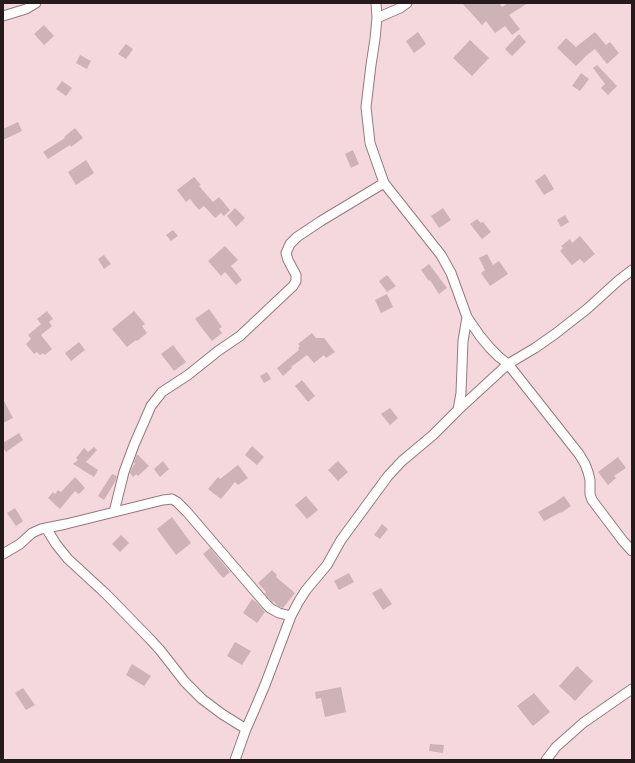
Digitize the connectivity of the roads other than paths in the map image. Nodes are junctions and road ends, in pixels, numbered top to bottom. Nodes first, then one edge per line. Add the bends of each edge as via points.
1 (36, 3) edge
2 (376, 3) edge
3 (407, 3) edge
4 (3, 16) edge
5 (377, 18) junction
6 (384, 183) junction
7 (632, 270) edge
8 (467, 318) junction
9 (508, 364) junction
10 (458, 410) junction
11 (114, 512) junction
12 (46, 528) junction
13 (632, 551) edge
14 (3, 554) edge
15 (291, 616) junction
16 (632, 689) edge
17 (246, 729) junction
18 (235, 760) edge
19 (546, 760) edge

1 - 4 street
2 - 5 street
3 - 5 street
5 - 6 street via 366,107 370,143
6 - 8 street via 444,259
6 - 11 street via 297,237 286,253 296,276 293,286 240,336 162,392 151,406 134,445
7 - 9 street via 555,334
8 - 9 street via 490,348
8 - 10 street
9 - 10 street
9 - 13 street via 579,454 588,472 592,500
10 - 15 street via 388,476 341,540 327,565 306,590
11 - 12 street
11 - 15 street via 172,499 187,512 266,604 275,611
12 - 14 street via 32,533
12 - 17 street via 68,559 149,638 185,682 202,699
15 - 17 street via 268,680
16 - 19 street via 583,723 556,747
17 - 18 street

